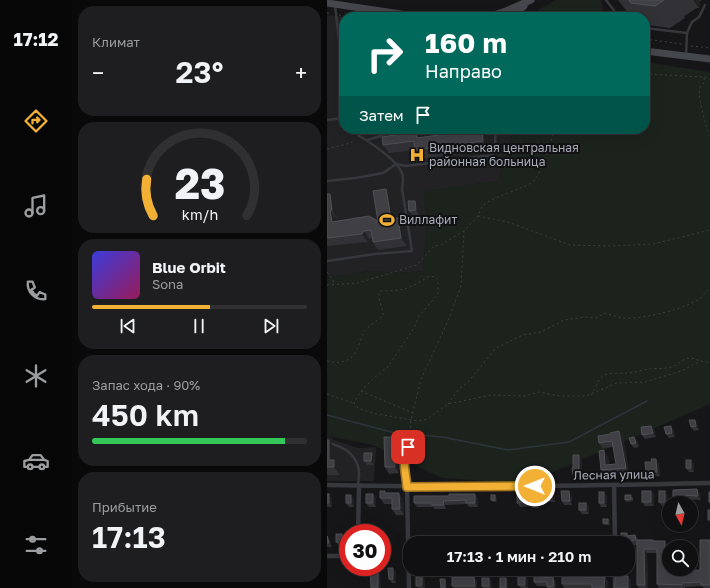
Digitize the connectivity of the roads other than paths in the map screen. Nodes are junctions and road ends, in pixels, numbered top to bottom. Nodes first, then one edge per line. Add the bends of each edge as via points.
1 (531, 0) edge
2 (606, 0) edge
3 (327, 3) edge
4 (335, 4) junction
5 (705, 5) dead end
6 (388, 12) edge
7 (508, 12) edge
8 (518, 12) edge
9 (614, 12) edge
10 (650, 28) edge
11 (687, 32) junction
12 (339, 39) edge
13 (650, 52) edge
14 (686, 56) junction
15 (710, 59) edge
16 (339, 119) edge
17 (327, 120) edge
18 (358, 134) edge
19 (385, 134) edge
20 (495, 134) edge
21 (367, 140) junction
22 (396, 164) junction
23 (327, 181) edge
24 (327, 261) edge
25 (327, 443) edge
26 (408, 447) dead end
27 (710, 483) edge
28 (327, 485) edge
29 (614, 485) junction
30 (359, 486) junction
31 (407, 487) junction
32 (359, 524) edge
33 (615, 536) edge
34 (327, 556) edge
35 (339, 556) edge
36 (615, 576) edge
37 (409, 588) edge
38 (615, 588) edge

1 - 7 main road
1 - 8 main road
2 - 9 lane
3 - 4 main road
4 - 6 main road
4 - 12 lane
5 - 11 lane
10 - 11 lane
11 - 14 lane
13 - 14 main road
14 - 15 main road
16 - 17 lane
18 - 21 lane
19 - 21 lane
20 - 22 lane via 496,149 493,155 406,166
21 - 22 lane
22 - 23 lane via 376,175
22 - 24 lane via 402,174 412,252
25 - 30 lane via 350,451 356,460
26 - 31 lane via 404,458
27 - 29 street, Лесная улица
28 - 30 street, Лесная улица
29 - 31 street, Лесная улица
29 - 33 street
30 - 31 street, Лесная улица
30 - 32 street
31 - 37 street
34 - 35 street
36 - 38 street

